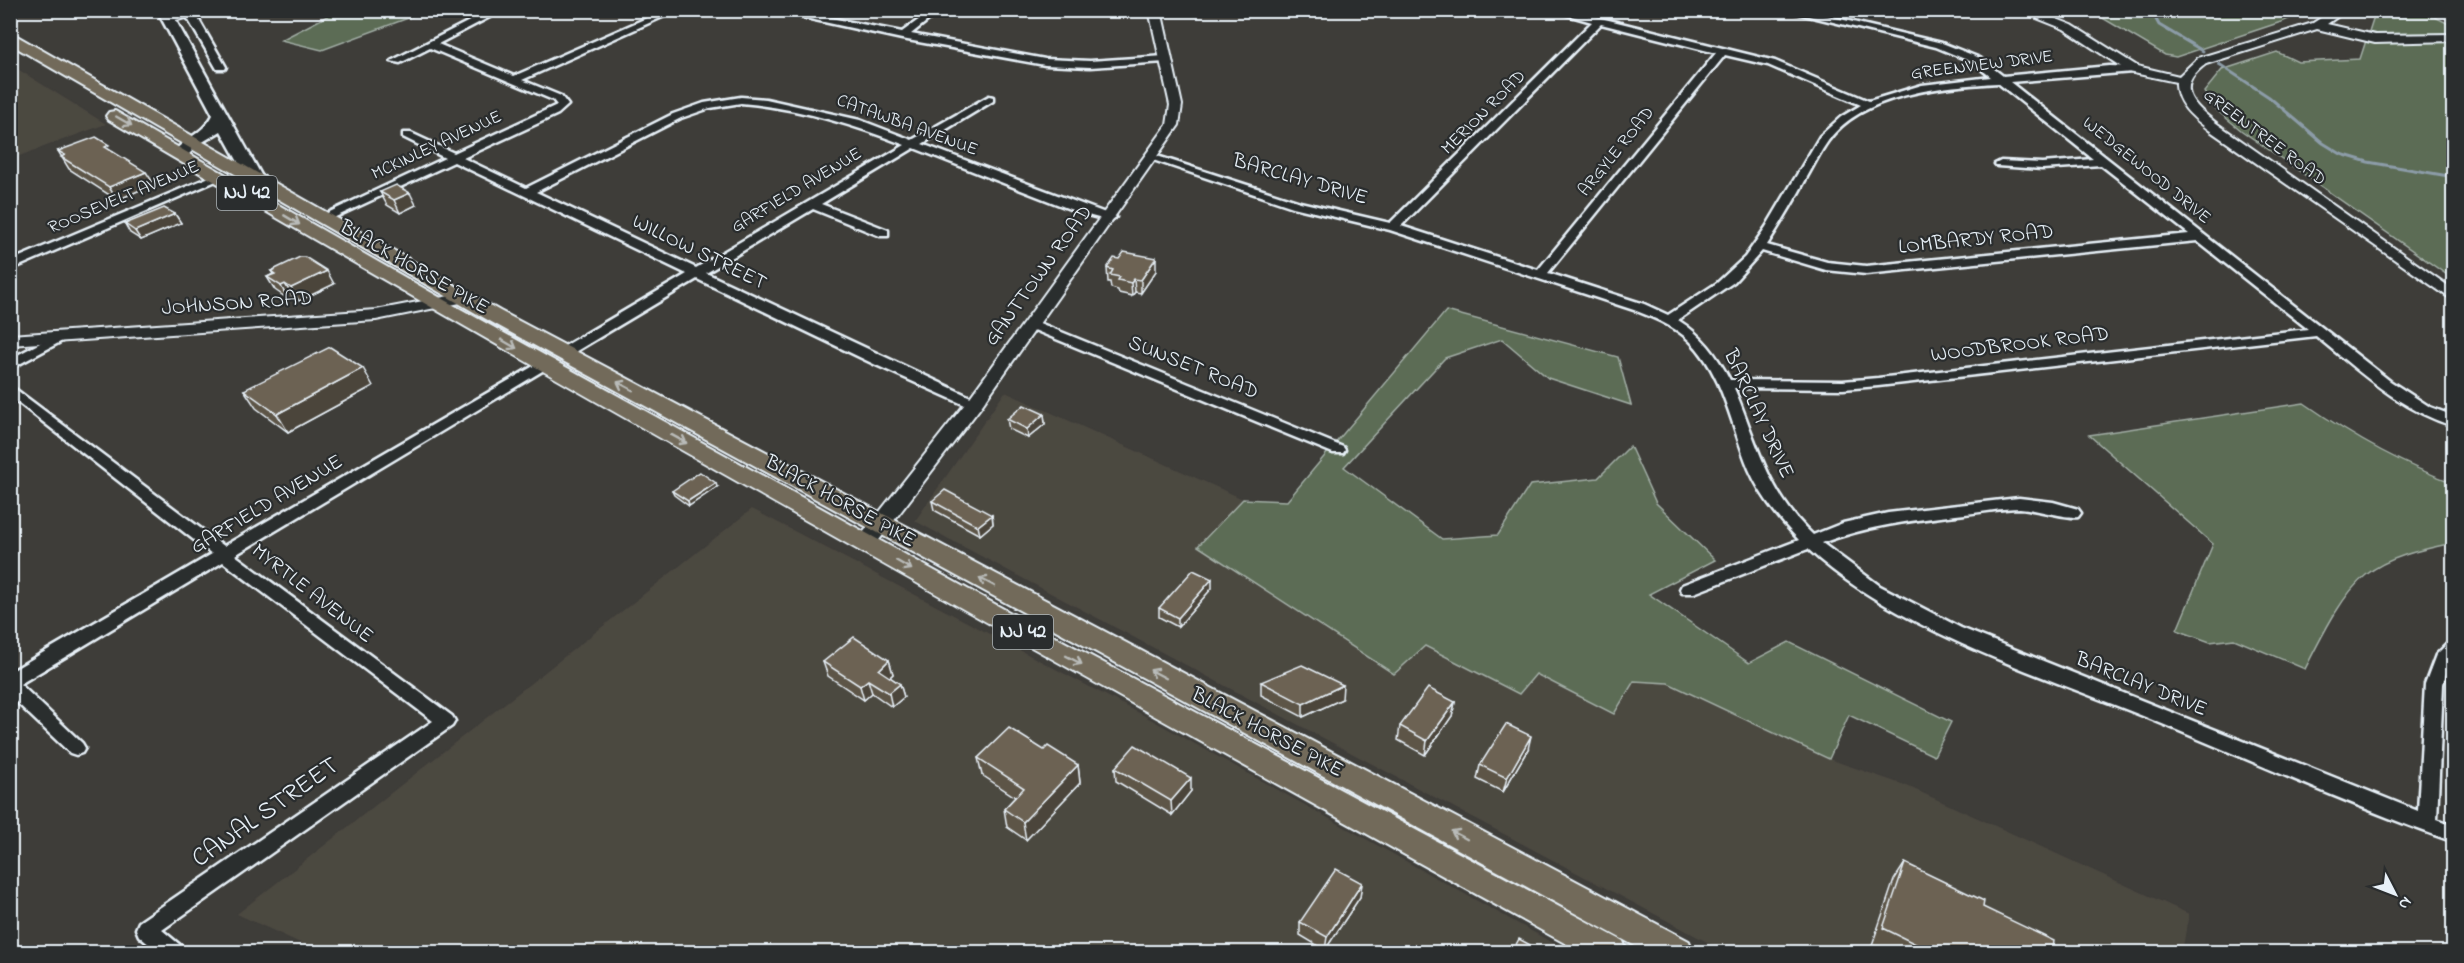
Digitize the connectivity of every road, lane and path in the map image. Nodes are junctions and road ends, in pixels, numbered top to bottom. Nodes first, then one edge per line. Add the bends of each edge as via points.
1 (204, 10) edge
2 (499, 10) edge
3 (674, 10) edge
4 (773, 10) edge
5 (1155, 10) edge
6 (1554, 10) edge
7 (1788, 10) edge
8 (2022, 10) edge
9 (2342, 10) edge
10 (189, 12) edge
11 (165, 15) edge
12 (928, 16) dead end
13 (1599, 21) junction
14 (2317, 25) junction
15 (902, 36) junction
16 (10, 37) edge
17 (2454, 37) edge
18 (432, 45) junction
19 (1723, 51) junction
20 (12, 56) edge
21 (1165, 59) junction
22 (396, 61) dead end
23 (221, 67) dead end
24 (65, 68) junction
25 (2133, 69) junction
26 (2003, 79) junction
27 (513, 80) junction
28 (2183, 80) junction
29 (989, 99) dead end
30 (1869, 105) junction
31 (219, 117) junction
32 (407, 135) dead end
33 (913, 144) junction
34 (187, 147) junction
35 (454, 158) junction
36 (1153, 158) junction
37 (2105, 161) junction
38 (2001, 164) dead end
39 (253, 175) junction
40 (219, 176) junction
41 (527, 192) junction
42 (811, 204) junction
43 (325, 217) junction
44 (1110, 217) junction
45 (1393, 227) junction
46 (884, 233) dead end
47 (2200, 237) junction
48 (1758, 246) junction
49 (10, 267) edge
50 (697, 274) junction
51 (1540, 275) junction
52 (2454, 297) edge
53 (465, 298) junction
54 (439, 305) junction
55 (1669, 320) junction
56 (1032, 324) junction
57 (2319, 332) junction
58 (59, 337) junction
59 (10, 340) edge
60 (554, 358) junction
61 (10, 364) edge
62 (1725, 384) junction
63 (10, 388) edge
64 (974, 404) junction
65 (2454, 421) edge
66 (1338, 450) dead end
67 (2073, 513) dead end
68 (872, 533) junction
69 (1812, 541) junction
70 (226, 554) junction
71 (1688, 589) dead end
72 (2454, 648) edge
73 (10, 683) edge
74 (446, 721) joint
75 (76, 748) dead end
76 (2427, 824) junction
77 (2454, 834) edge
78 (1463, 871) junction
79 (173, 952) edge
80 (1611, 952) edge
81 (1650, 952) edge
82 (1677, 952) edge

1 - 10 street
2 - 18 street
3 - 27 street
4 - 15 street
5 - 21 street, GANTTOWN ROAD
6 - 13 street
7 - 26 street, WEDGEWOOD DRIVE via 1949,48 1977,60
8 - 25 street via 2068,27
9 - 14 street, GREENTREE ROAD
10 - 11 street
10 - 23 street
11 - 31 main road
12 - 15 street
13 - 19 street
13 - 45 street, MERION ROAD
14 - 17 street via 2374,39
14 - 28 street, GREENTREE ROAD via 2202,61
15 - 21 street via 1064,64
16 - 24 highway, BLACK HORSE PIKE / NJ 42
18 - 22 street
18 - 27 street
19 - 30 street via 1783,67
19 - 51 street, ARGYLE ROAD
20 - 24 highway via 32,57
20 -> 34 highway, BLACK HORSE PIKE / NJ 42
21 - 36 street, GANTTOWN ROAD via 1175,114 1173,125
24 - 34 highway, BLACK HORSE PIKE / NJ 42
25 - 26 street, GREENVIEW DRIVE
25 - 28 street, GREENVIEW DRIVE
26 - 30 street, GREENVIEW DRIVE via 1925,88
26 - 37 street, WEDGEWOOD DRIVE
27 - 35 street, MCKINLEY AVENUE via 563,105
28 - 52 street, GREENTREE ROAD via 2182,96 2202,118
29 - 33 street, GARFIELD AVENUE
30 - 48 street, GREENVIEW DRIVE via 1846,118 1824,138
31 - 34 main road via 214,129
31 - 39 main road
32 - 35 street, WILLOW STREET
33 - 41 street, CATAWBA AVENUE via 844,118 766,102 728,102 677,116
33 - 42 street, GARFIELD AVENUE
33 - 44 street, CATAWBA AVENUE
34 - 39 highway, BLACK HORSE PIKE / NJ 42
34 - 40 highway, BLACK HORSE PIKE / NJ 42
35 - 41 street, WILLOW STREET
35 - 43 street, MCKINLEY AVENUE
36 - 44 street, GANTTOWN ROAD
36 - 45 street, BARCLAY DRIVE via 1298,205
37 - 38 street via 2050,166
37 - 47 street, WEDGEWOOD DRIVE
39 - 43 highway, BLACK HORSE PIKE / NJ 42
40 - 49 street, ROOSEVELT AVENUE
40 -> 54 highway, BLACK HORSE PIKE / NJ 42
41 - 50 street, WILLOW STREET
42 - 46 street
42 - 50 street, GARFIELD AVENUE
43 - 53 highway, BLACK HORSE PIKE / NJ 42
44 - 56 street, GANTTOWN ROAD
45 - 51 street, BARCLAY DRIVE
47 - 48 street, LOMBARDY ROAD via 1866,270 1833,267
47 - 57 street, WEDGEWOOD DRIVE
48 - 55 street, GREENVIEW DRIVE via 1735,274
50 - 60 street, GARFIELD AVENUE
50 - 64 street, WILLOW STREET
51 - 55 street, BARCLAY DRIVE
53 - 54 street, JOHNSON ROAD
53 - 60 highway, BLACK HORSE PIKE / NJ 42
54 - 58 street, JOHNSON ROAD via 376,315
54 -> 60 highway, BLACK HORSE PIKE / NJ 42
55 - 62 street, BARCLAY DRIVE via 1704,348
56 - 64 street, GANTTOWN ROAD
56 - 66 street, SUNSET ROAD
57 - 62 street, WOODBROOK ROAD via 1878,382
57 - 65 street, WEDGEWOOD DRIVE via 2397,393
58 - 59 street, JOHNSON ROAD
58 - 61 street
60 - 68 highway, BLACK HORSE PIKE / NJ 42
60 - 70 street, GARFIELD AVENUE
62 - 69 street, BARCLAY DRIVE via 1764,483
63 - 70 street, MYRTLE AVENUE
64 - 68 street, GANTTOWN ROAD
67 - 69 street via 2037,504 2008,504 1888,518
68 -> 78 highway, BLACK HORSE PIKE / NJ 42 via 1022,631
82 -> 68 highway, BLACK HORSE PIKE / NJ 42
69 - 71 street
69 - 76 street, BARCLAY DRIVE via 1851,575 1930,621
70 - 73 street, GARFIELD AVENUE
70 - 74 street, MYRTLE AVENUE
72 - 76 street via 2442,660 2434,684
73 - 75 street
74 - 79 street, CANAL STREET via 146,929
76 - 77 street, BARCLAY DRIVE
78 - 80 highway, BLACK HORSE PIKE / NJ 42
78 - 81 highway via 1483,866

